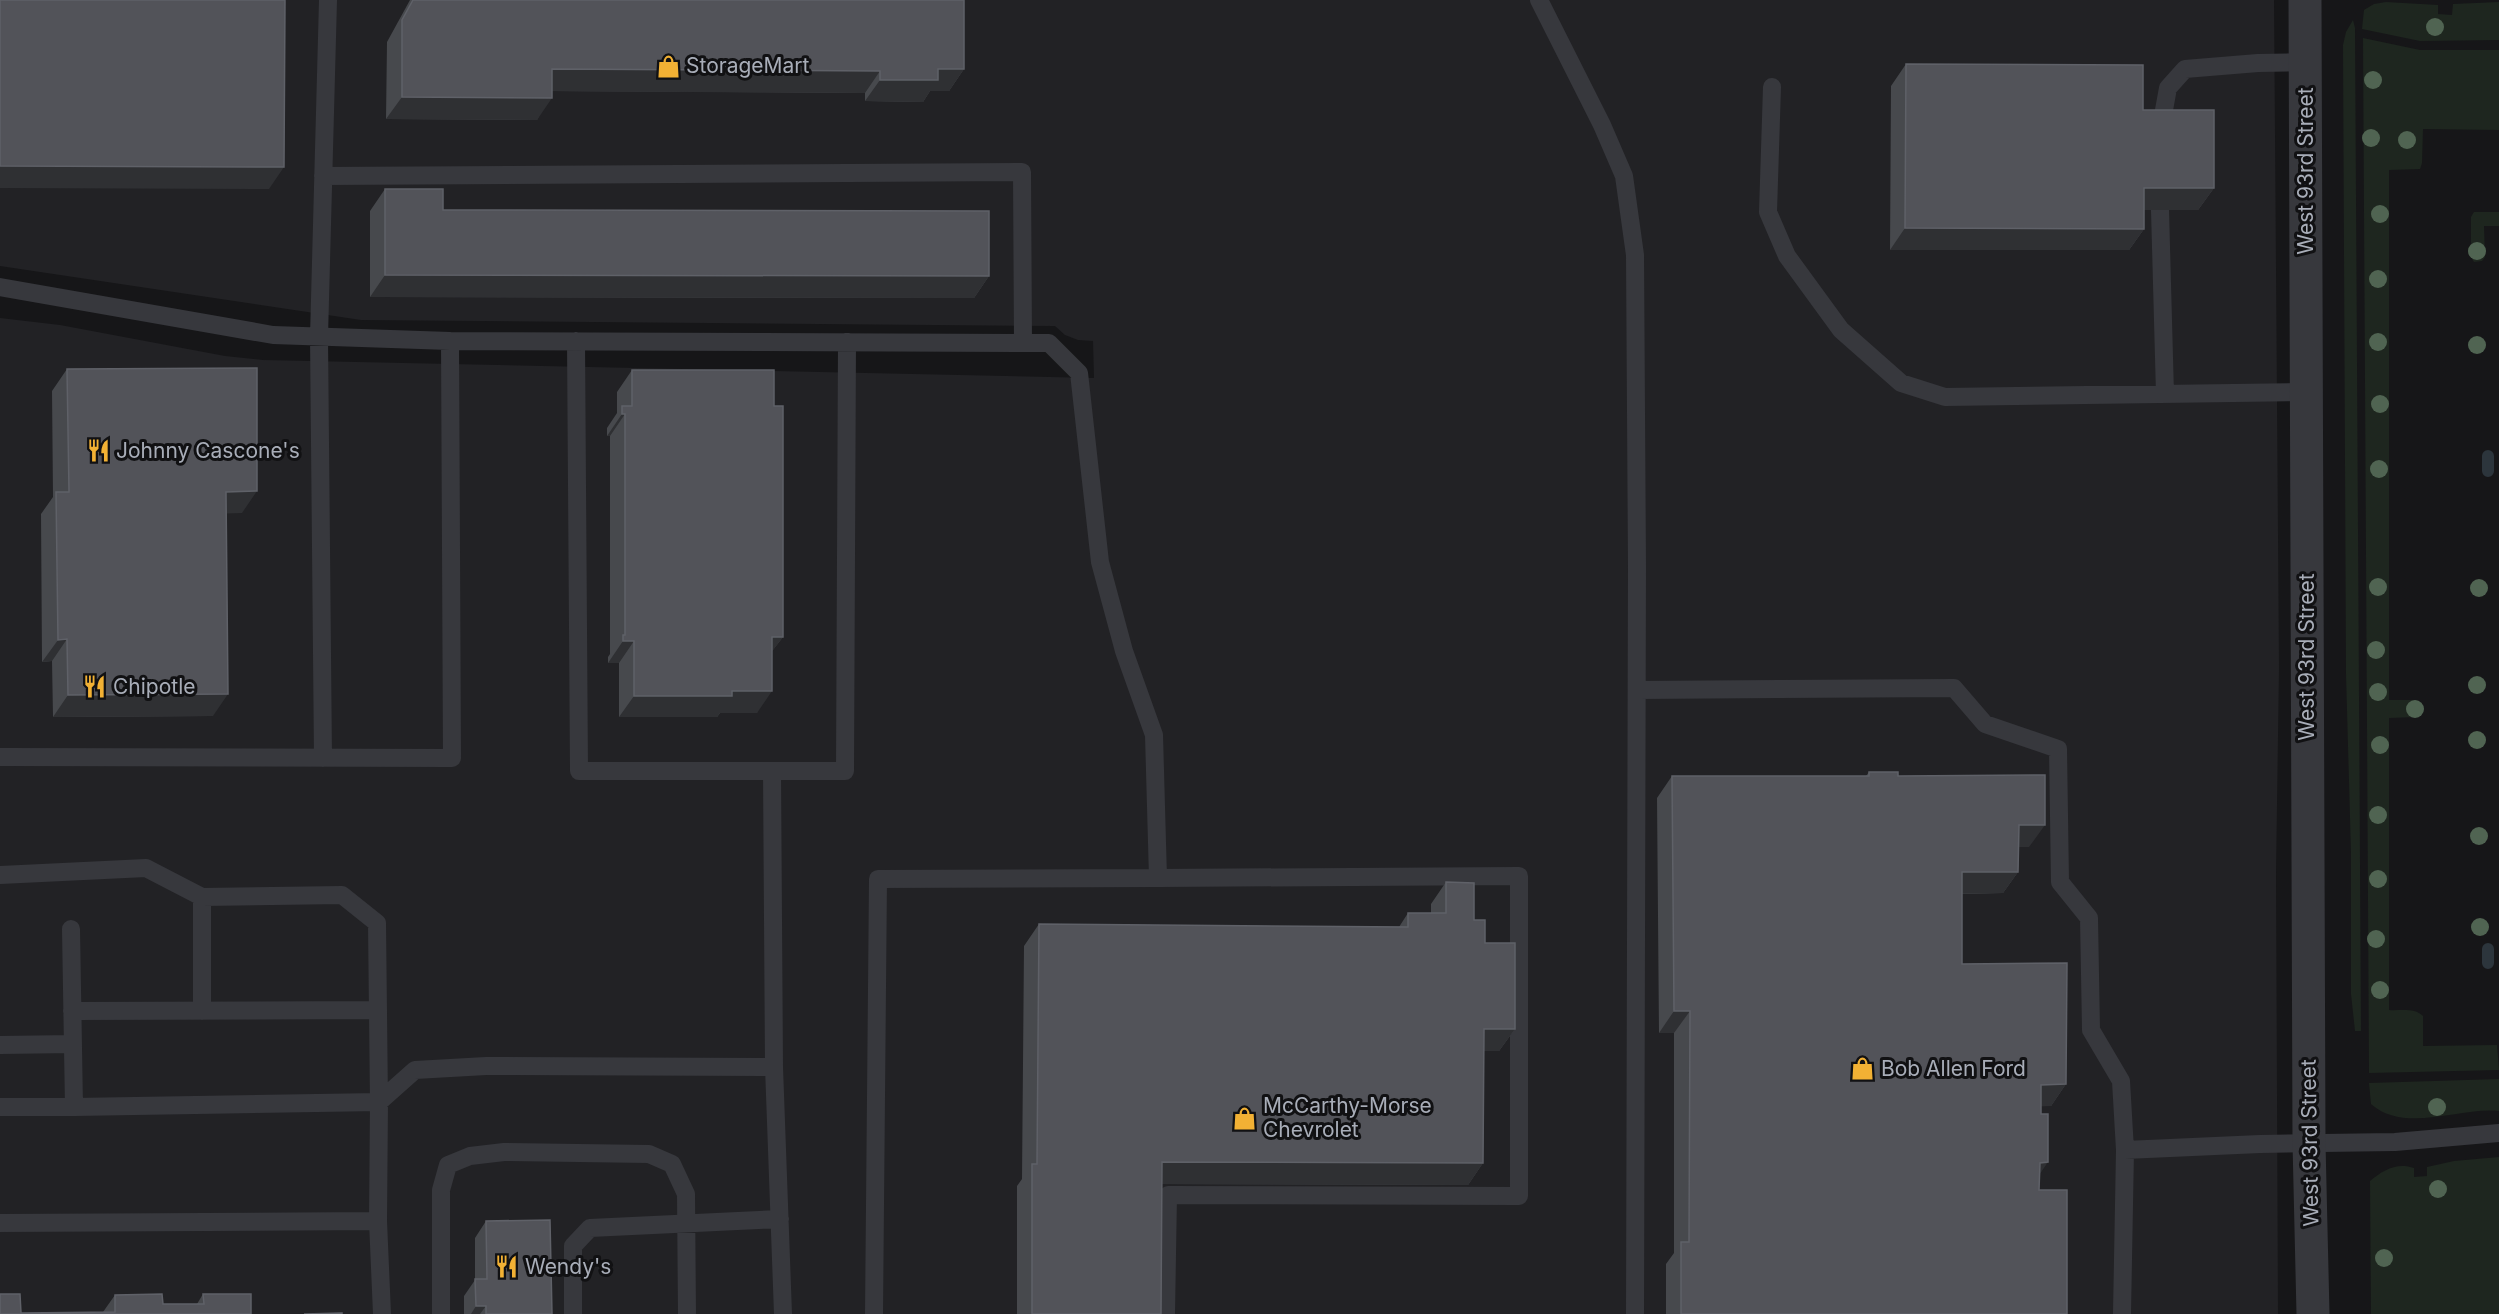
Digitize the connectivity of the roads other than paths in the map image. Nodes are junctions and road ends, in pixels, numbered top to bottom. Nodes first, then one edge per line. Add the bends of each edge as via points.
1 (328, 0) edge
2 (1539, 0) edge
3 (2306, 0) edge
4 (2307, 62) junction
5 (1772, 87) dead end
6 (2160, 132) edge
7 (323, 176) junction
8 (2160, 210) edge
9 (0, 287) edge
10 (320, 337) junction
11 (450, 341) junction
12 (576, 341) junction
13 (847, 342) junction
14 (1023, 343) junction
15 (2305, 392) junction
16 (2165, 394) junction
17 (1637, 690) junction
18 (0, 757) edge
19 (323, 758) junction
20 (772, 771) junction
21 (0, 875) edge
22 (1158, 878) junction
23 (202, 897) junction
24 (71, 930) dead end
25 (378, 1010) junction
26 (72, 1011) junction
27 (202, 1011) junction
28 (73, 1044) junction
29 (0, 1045) edge
30 (774, 1067) junction
31 (379, 1102) junction
32 (0, 1107) edge
33 (74, 1107) junction
34 (2499, 1133) edge
35 (2309, 1143) junction
36 (2125, 1150) junction
37 (441, 1218) junction
38 (780, 1219) junction
39 (378, 1221) junction
40 (0, 1223) edge
41 (686, 1223) junction
42 (381, 1314) edge
43 (441, 1314) edge
44 (454, 1314) edge
45 (573, 1314) edge
46 (687, 1314) edge
47 (783, 1314) edge
48 (874, 1314) edge
49 (1166, 1314) edge
50 (1635, 1314) edge
51 (2122, 1314) edge
52 (2313, 1314) edge

1 - 7 lane
2 - 17 lane via 1624,176 1635,255
3 - 4 street, West 93rd Street
4 - 6 lane via 2185,69 2168,88
4 - 15 street, West 93rd Street
5 - 16 lane via 1768,212 1787,256 1841,330 1900,383 1945,397
7 - 10 lane
7 - 14 lane via 1022,172
8 - 16 lane
9 - 10 lane via 273,335
10 - 11 lane
10 - 19 lane
11 - 12 lane
11 - 19 lane via 453,758
12 - 13 lane
12 - 20 lane via 579,771
13 - 14 lane
13 - 20 lane via 845,771
14 - 22 lane via 1049,344 1079,373 1100,562 1124,651 1154,735
15 - 16 lane
15 - 35 street, West 93rd Street
17 - 36 lane via 1954,688 1985,724 2058,749 2060,882 2089,918 2091,1030 2121,1081
17 - 50 lane
18 - 19 lane
20 - 30 lane
21 - 23 lane via 146,868
22 - 48 lane via 878,879
22 - 49 lane via 1519,876 1519,1196 1168,1195
23 - 25 lane via 342,895 377,923
23 - 27 lane
24 - 26 lane
25 - 27 lane
25 - 31 lane
26 - 27 lane
26 - 28 lane
28 - 29 lane
28 - 33 lane
30 - 31 lane via 486,1066 415,1070
30 - 38 lane
31 - 33 lane
31 - 39 lane
32 - 33 lane
34 - 35 lane via 2395,1142
35 - 36 lane
35 - 52 street, West 93rd Street
36 - 51 lane
37 - 41 lane via 441,1191 448,1165 470,1156 504,1152 649,1154 672,1164 686,1194
37 - 43 lane
37 - 44 lane via 452,1238
38 - 41 lane
38 - 47 lane
39 - 40 lane
39 - 42 lane
41 - 45 lane via 590,1228 573,1246
41 - 46 lane

